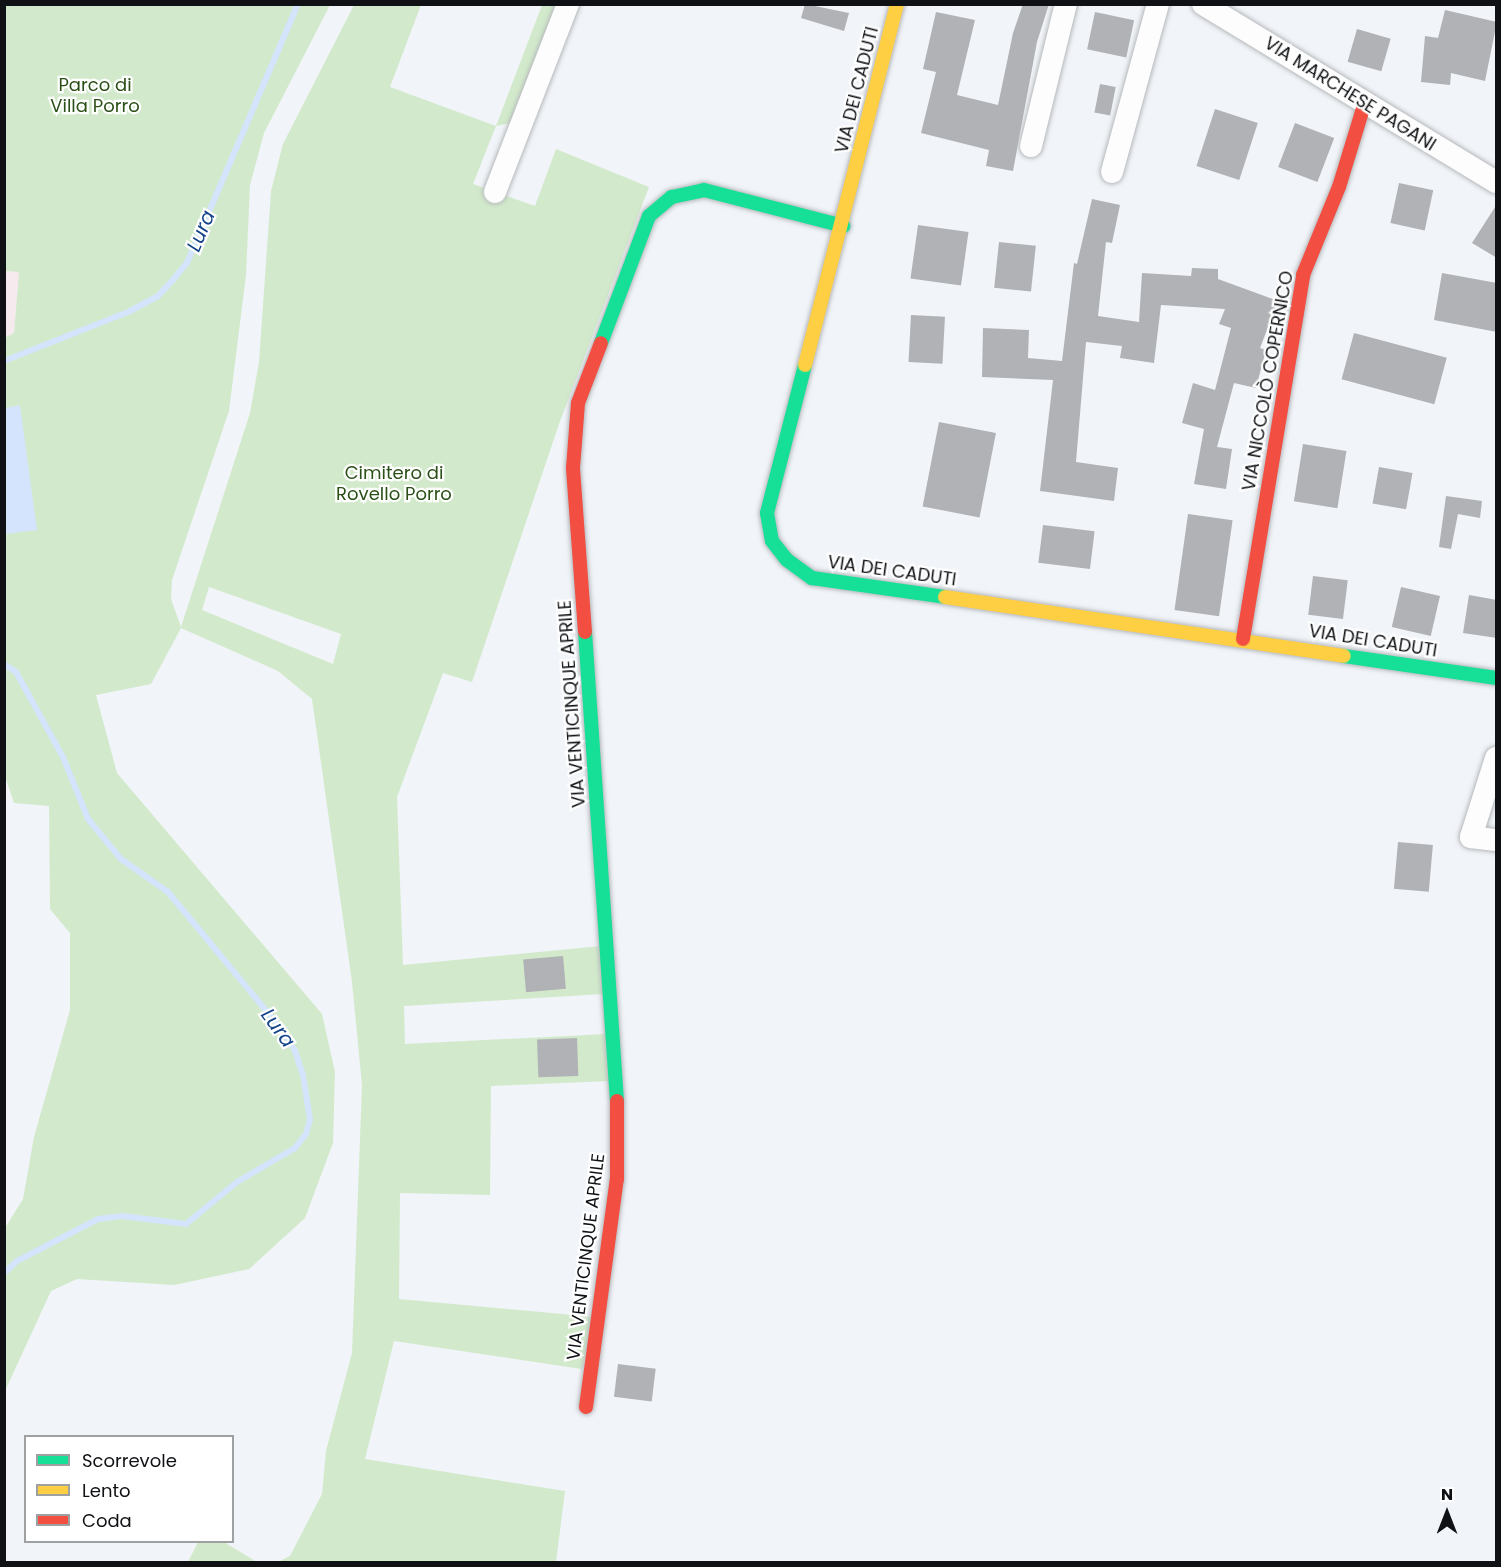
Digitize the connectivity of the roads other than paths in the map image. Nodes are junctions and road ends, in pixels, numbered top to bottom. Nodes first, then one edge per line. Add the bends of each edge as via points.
1 (568, 4) edge
2 (897, 4) edge
3 (1066, 4) edge
4 (1158, 4) edge
5 (1203, 4) edge
6 (1365, 102) junction
7 (1031, 146) dead end
8 (1112, 172) dead end
9 (1497, 182) edge
10 (495, 192) dead end
11 (843, 226) junction
12 (1243, 639) junction
13 (1497, 678) edge
14 (1497, 758) edge
15 (1497, 840) edge
16 (586, 1407) dead end

1 - 10 street
2 - 11 street, VIA DEI CADUTI
3 - 7 street
4 - 8 street
5 - 6 street, VIA MARCHESE PAGANI
6 - 9 street, VIA MARCHESE PAGANI
6 - 12 street, VIA NICCOLÒ COPERNICO via 1339,187 1303,275
11 - 12 street, VIA DEI CADUTI via 767,513 771,541 787,560 812,578
11 - 16 street, VIA VENTICINQUE APRILE via 704,190 672,197 649,216 578,403 573,468 617,1082 617,1179
12 - 13 street, VIA DEI CADUTI
14 - 15 street via 1471,837

